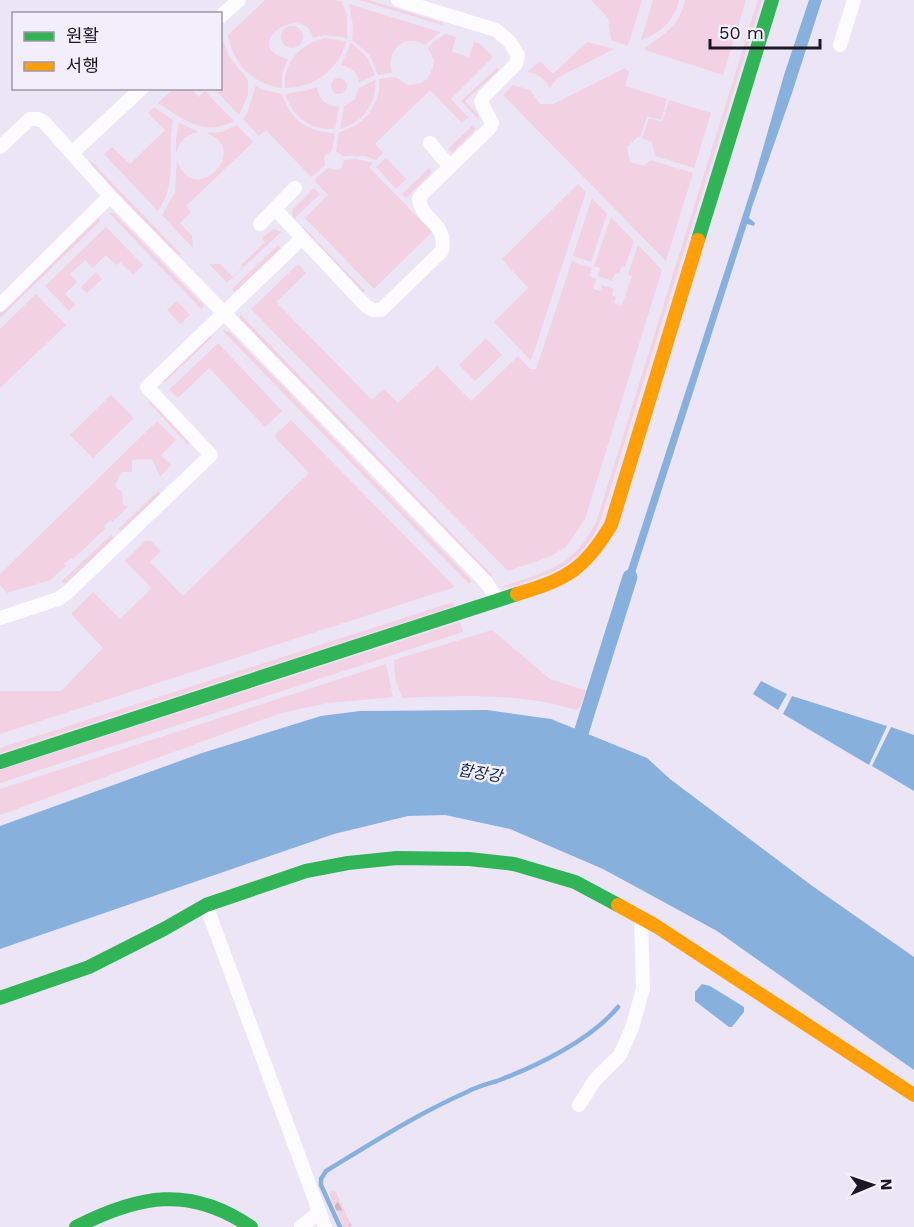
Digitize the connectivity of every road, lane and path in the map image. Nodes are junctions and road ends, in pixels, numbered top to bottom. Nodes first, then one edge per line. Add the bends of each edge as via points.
1 (239, 0) edge
2 (398, 0) edge
3 (772, 0) edge
4 (855, 0) edge
5 (222, 15) edge
6 (840, 45) dead end
7 (140, 90) edge
8 (430, 143) dead end
9 (0, 147) edge
10 (72, 153) junction
11 (450, 166) junction
12 (295, 188) dead end
13 (110, 196) junction
14 (275, 209) junction
15 (260, 224) dead end
16 (302, 238) junction
17 (0, 305) edge
18 (224, 313) junction
19 (498, 600) junction
20 (0, 618) edge
21 (0, 762) edge
22 (206, 905) junction
23 (641, 918) junction
24 (0, 998) edge
25 (914, 1095) edge
26 (579, 1105) dead end
27 (319, 1212) junction
28 (76, 1227) edge
29 (251, 1227) edge
30 (301, 1227) edge
31 (325, 1227) edge

1 - 5 street
2 - 11 street via 496,30 518,55 516,64 481,102 492,123 489,129
3 - 19 street via 610,525 580,567 559,579
4 - 6 street
7 - 10 street
8 - 11 street
9 - 10 street via 30,119 38,118
10 - 13 street
11 - 16 street via 419,199 420,207 441,231 442,251 381,310 366,306
12 - 14 street
13 - 17 street
13 - 18 street
14 - 15 street
14 - 16 street
16 - 18 street
18 - 19 street via 485,581
18 - 20 street via 147,387 211,455 68,592
19 - 21 street
22 - 23 street via 306,871 422,857 514,864 549,873 575,882
22 - 24 street via 89,967
22 - 27 street
23 - 25 street
23 - 26 street via 643,989 632,1028 620,1055 595,1080
27 - 30 street
27 - 31 street
28 - 29 street via 133,1203 173,1197 211,1204 240,1217

